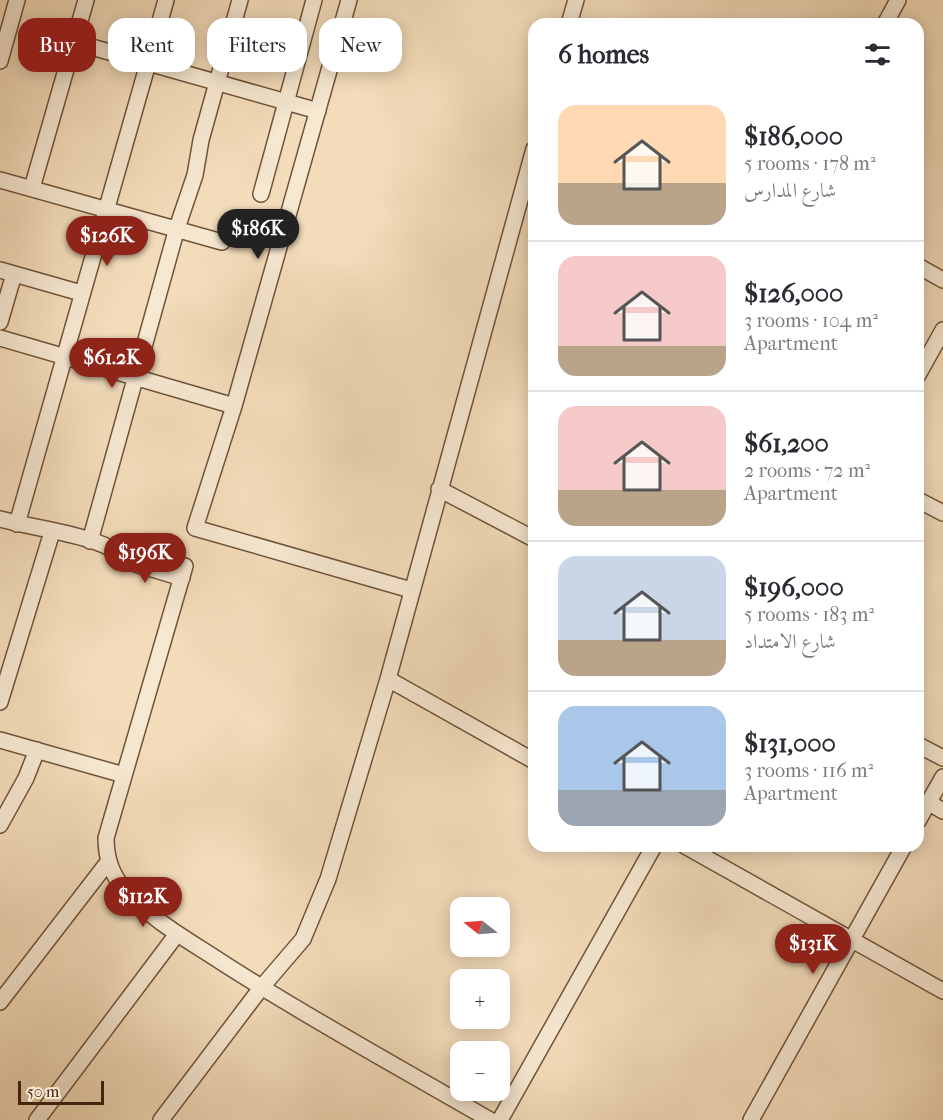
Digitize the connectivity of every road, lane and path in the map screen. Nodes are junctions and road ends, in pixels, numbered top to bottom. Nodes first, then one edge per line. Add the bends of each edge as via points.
1 (17, 0) edge
2 (86, 0) edge
3 (166, 0) edge
4 (240, 0) edge
5 (314, 0) edge
6 (349, 0) edge
7 (576, 0) edge
8 (898, 0) edge
9 (81, 18) edge
10 (161, 18) edge
11 (571, 18) edge
12 (888, 18) edge
13 (5, 23) edge
14 (0, 61) edge
15 (65, 72) edge
16 (145, 72) edge
17 (178, 72) edge
18 (217, 83) junction
19 (287, 102) junction
20 (318, 111) junction
21 (528, 170) edge
22 (0, 180) edge
23 (32, 189) junction
24 (261, 194) dead end
25 (107, 209) junction
26 (177, 228) junction
27 (222, 242) dead end
28 (924, 269) edge
29 (7, 272) edge
30 (943, 280) edge
31 (81, 293) junction
32 (0, 322) edge
33 (943, 330) edge
34 (0, 338) edge
35 (64, 358) junction
36 (924, 364) edge
37 (135, 378) junction
38 (234, 406) junction
39 (439, 489) junction
40 (924, 503) edge
41 (943, 513) edge
42 (0, 519) edge
43 (17, 524) junction
44 (52, 532) junction
45 (528, 536) edge
46 (90, 541) junction
47 (411, 590) junction
48 (388, 679) junction
49 (0, 702) edge
50 (0, 740) edge
51 (924, 748) edge
52 (37, 750) junction
53 (528, 758) edge
54 (943, 758) edge
55 (124, 775) junction
56 (943, 777) edge
57 (928, 802) junction
58 (924, 810) edge
59 (943, 811) edge
60 (0, 825) edge
61 (651, 852) edge
62 (696, 852) edge
63 (901, 852) edge
64 (108, 862) junction
65 (177, 934) junction
66 (852, 940) junction
67 (261, 988) junction
68 (943, 991) edge
69 (0, 1002) edge
70 (37, 1120) edge
71 (161, 1120) edge
72 (490, 1120) edge
73 (500, 1120) edge
74 (752, 1120) edge

1 - 13 street
2 - 9 street
3 - 10 street
4 - 18 street
5 - 19 street
6 - 20 street
7 - 11 street
8 - 12 street
13 - 14 street
15 - 23 street
16 - 25 street
17 - 18 street
18 - 19 street
18 - 26 street via 195,175
19 - 20 street
19 - 24 street
20 - 38 street
21 - 39 street
22 - 23 street
23 - 25 street
25 - 26 street
25 - 31 street
26 - 27 street
26 - 37 street
28 - 30 street
29 - 31 street
29 - 32 street
31 - 35 street
33 - 36 street
34 - 35 street
35 - 37 street
35 - 43 street
37 - 38 street
37 - 46 street
38 - 47 street via 195,528
39 - 45 street
39 - 47 street
40 - 41 street
42 - 43 street
43 - 44 street
44 - 46 street
44 - 49 street
46 - 55 street via 126,558 137,556 184,572
47 - 48 street
48 - 53 street
48 - 67 street via 328,879 303,939
50 - 52 street
51 - 54 street
52 - 55 street
52 - 60 street
55 - 64 street via 106,838
56 - 57 street
57 - 58 street
57 - 59 street
61 - 73 street
62 - 66 street
63 - 66 street
64 - 65 street via 131,896
64 - 69 street
65 - 67 street
65 - 70 street
66 - 68 street
66 - 74 street
67 - 71 street
67 - 72 street

